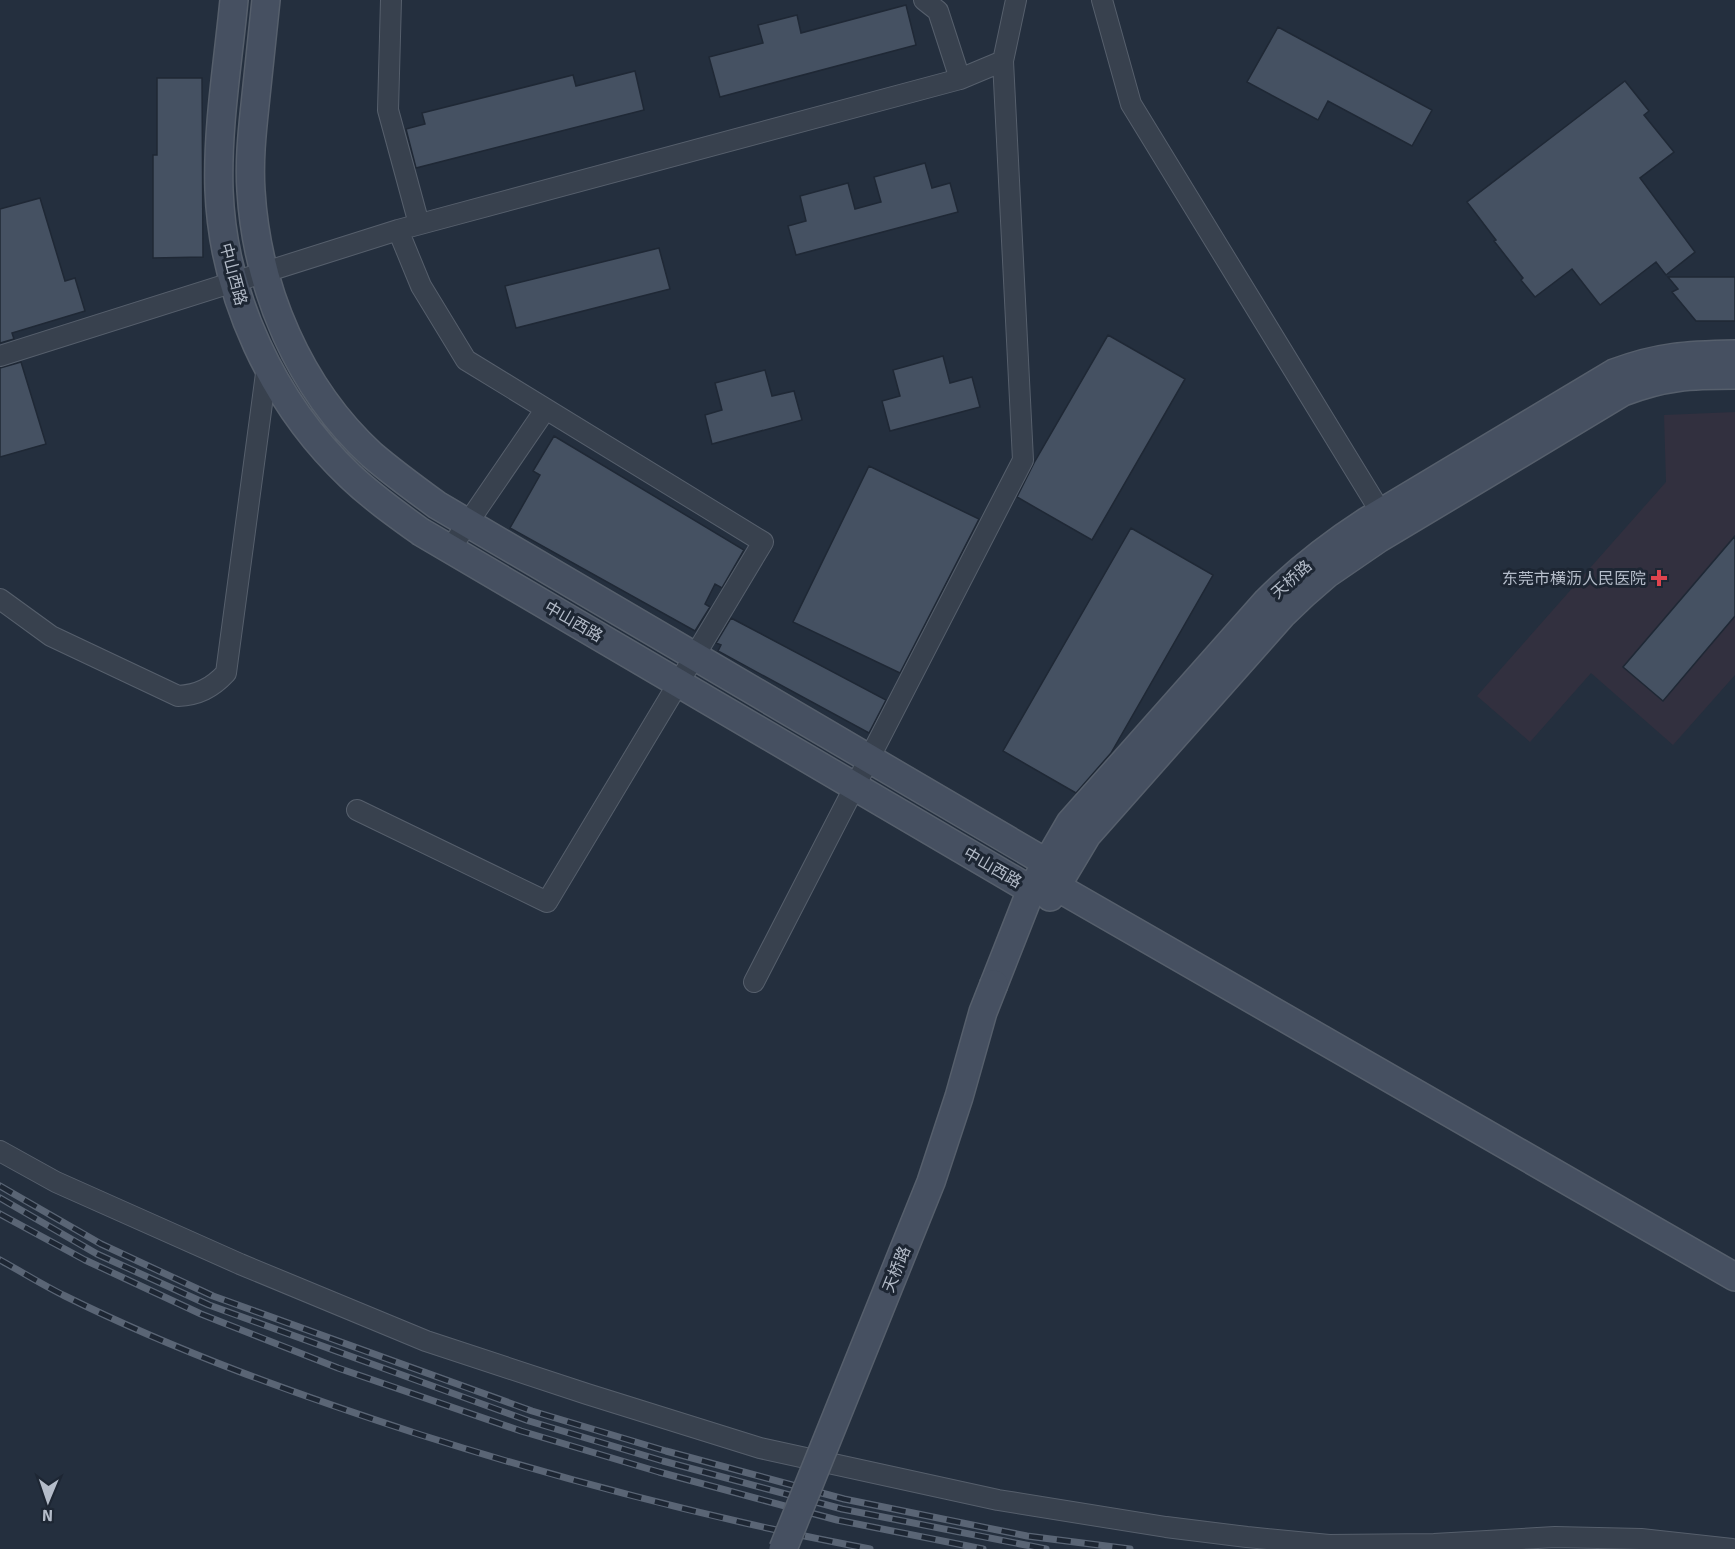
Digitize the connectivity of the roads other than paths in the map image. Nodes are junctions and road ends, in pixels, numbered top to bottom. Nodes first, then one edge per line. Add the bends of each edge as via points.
1 (234, 0) edge
2 (266, 0) edge
3 (391, 0) edge
4 (924, 0) edge
5 (1016, 0) edge
6 (1102, 0) edge
7 (1003, 61) junction
8 (960, 79) junction
9 (419, 224) junction
10 (398, 230) junction
11 (264, 273) junction
12 (234, 282) junction
13 (1735, 354) edge
14 (0, 356) edge
15 (267, 366) junction
16 (1735, 375) edge
17 (545, 410) junction
18 (1387, 522) junction
19 (468, 523) junction
20 (450, 549) junction
21 (0, 599) edge
22 (694, 656) junction
23 (678, 683) junction
24 (869, 759) junction
25 (855, 786) junction
26 (357, 810) dead end
27 (1045, 880) junction
28 (754, 982) dead end
29 (0, 1151) edge
30 (1735, 1277) edge
31 (1735, 1538) edge
32 (783, 1549) edge
33 (1732, 1549) edge

1 - 12 main road, 中山西路 via 219,146 219,192
2 - 11 main road, 中山西路 via 250,148 255,232
3 - 9 street via 388,110
4 - 8 street via 938,11
5 - 7 street
6 - 18 street via 1131,104
7 - 8 street
7 - 24 street via 1023,460
8 - 9 street
9 - 10 street
10 - 11 street
10 - 17 street via 421,286 466,360
11 - 12 street
11 - 19 main road, 中山西路 via 295,352 342,422 403,481
12 - 14 street
12 - 15 main road, 中山西路
13 - 18 main road, 天桥路 via 1675,356 1614,373
15 - 20 main road, 中山西路 via 290,405 349,476 383,506
15 - 21 street via 225,674 218,682 198,693 177,696 51,636
16 - 18 main road, 天桥路 via 1678,376 1623,392
17 - 19 street
17 - 22 street via 763,542
18 - 27 main road, 天桥路 via 1282,615
19 - 20 street
19 - 22 main road, 中山西路
20 - 23 main road, 中山西路
22 - 23 street
22 - 24 main road, 中山西路
23 - 25 main road, 中山西路
23 - 26 street via 547,902
24 - 25 street
24 - 27 main road, 中山西路
25 - 27 main road, 中山西路
25 - 28 street
27 - 30 main road
27 - 32 main road, 天桥路, bridge via 983,1012 931,1182
29 - 33 street via 56,1182 426,1341 771,1451 998,1500 1247,1537 1329,1545 1587,1537
31 - 33 street

